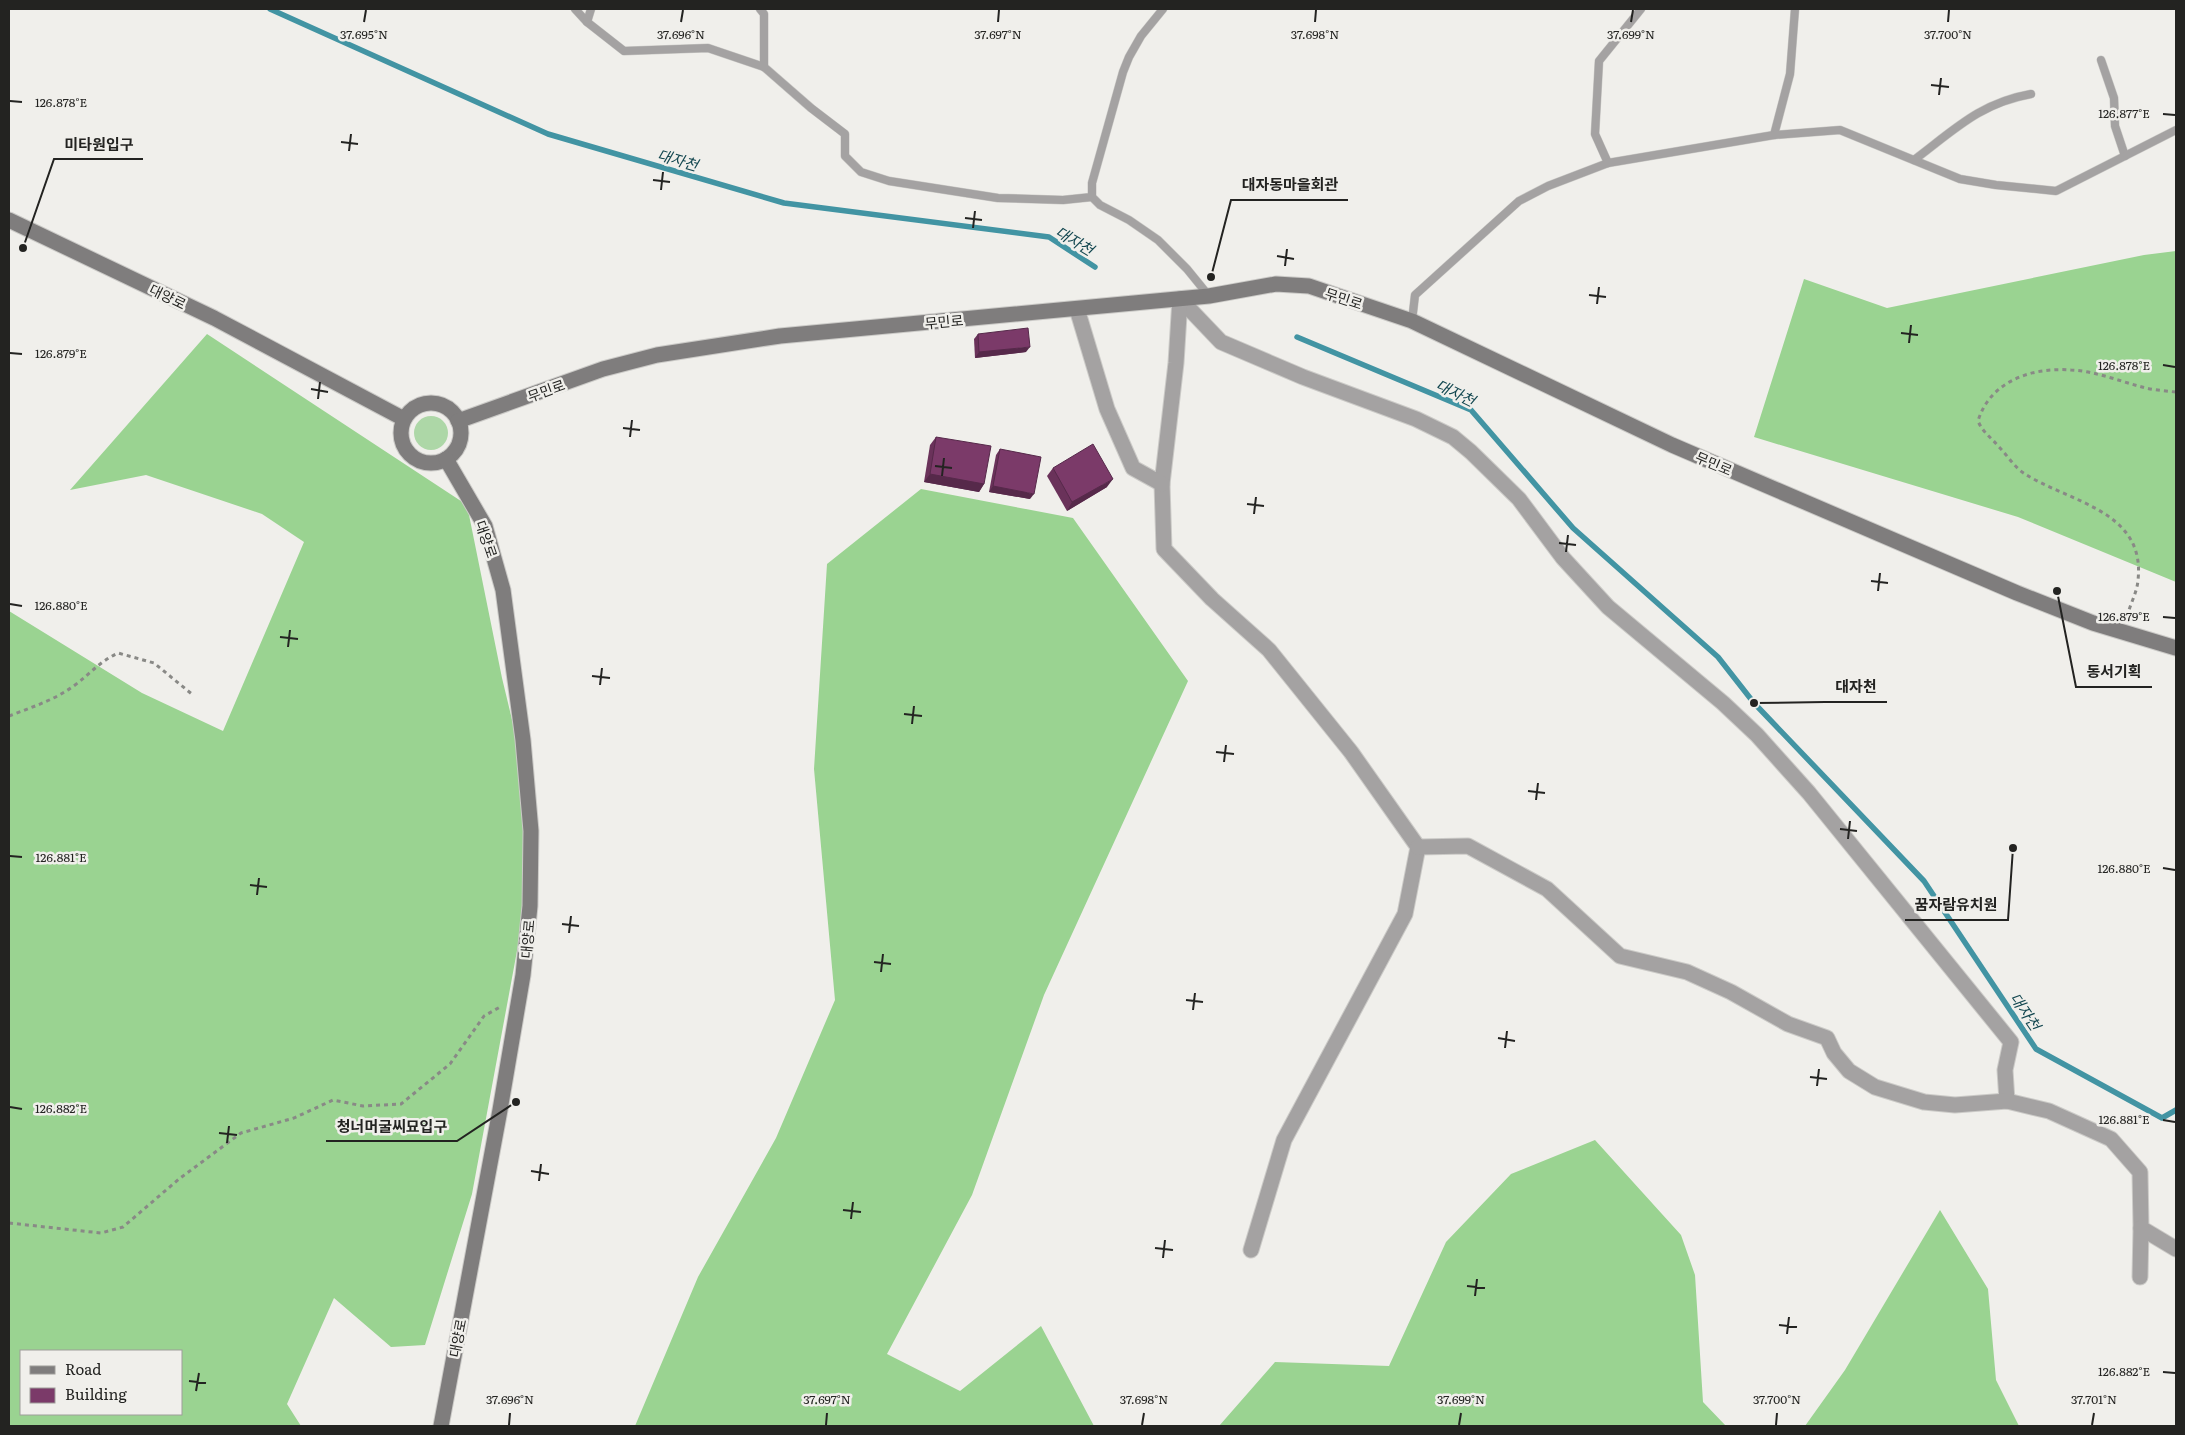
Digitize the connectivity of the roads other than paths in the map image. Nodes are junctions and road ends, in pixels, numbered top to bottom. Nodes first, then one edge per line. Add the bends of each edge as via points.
1 (575, 9) edge
2 (591, 9) edge
3 (760, 9) edge
4 (1163, 9) edge
5 (1641, 9) edge
6 (1795, 9) edge
7 (587, 22) junction
8 (2101, 60) dead end
9 (764, 67) junction
10 (2031, 94) dead end
11 (2176, 130) edge
12 (1774, 135) junction
13 (2125, 156) junction
14 (1914, 160) junction
15 (1608, 163) junction
16 (1092, 197) junction
17 (9, 220) edge
18 (1209, 296) junction
19 (1180, 299) junction
20 (1077, 309) junction
21 (1412, 321) junction
22 (404, 419) junction
23 (458, 421) junction
24 (446, 459) junction
25 (1162, 484) junction
26 (2176, 648) edge
27 (1418, 847) junction
28 (2007, 1101) junction
29 (2141, 1228) junction
30 (2176, 1249) edge
31 (1251, 1250) dead end
32 (2140, 1277) dead end
33 (440, 1426) edge

1 - 7 lane
2 - 7 lane
3 - 9 lane via 764,14
4 - 16 lane via 1141,36 1123,72 1092,183
5 - 15 lane via 1599,61 1595,134
6 - 12 lane via 1790,74
7 - 9 lane via 624,51 708,48
8 - 13 lane via 2114,98 2115,126
9 - 16 lane via 845,134 845,156 861,172 889,181 998,198 1063,200
10 - 14 lane via 1984,108
11 - 13 lane
12 - 14 lane via 1840,130
12 - 15 lane
13 - 14 lane via 2056,190 1996,186 1960,179
15 - 21 lane via 1519,201 1415,295
16 - 18 lane via 1100,206 1129,220 1158,240
17 - 22 street, 대양로 via 214,318
18 - 19 street, 무민로
18 - 21 street, 무민로 via 1276,284 1309,286
19 - 20 street, 무민로
19 - 25 street
19 - 28 street via 1221,342 1416,419 1453,437 1471,452 1519,499 1563,558 1608,607 1724,703 1757,734 1809,793 2010,1042 2004,1070
20 - 23 street, 무민로 via 780,336 657,355 604,369
20 - 25 street via 1106,409 1133,468
21 - 26 street, 무민로 via 1681,449 2017,593 2093,623
22 - 23 street via 410,411 429,402 449,408
22 - 24 street via 401,440 411,456 428,463
23 - 24 street via 459,444
24 - 33 street, 대양로 via 485,526 503,590 523,740 531,831 530,906 519,997 499,1120
25 - 27 street via 1164,549 1212,600 1269,650 1351,752
27 - 28 street via 1468,846 1547,889 1620,956 1687,972 1788,1024 1827,1038 1849,1071 1875,1087 1924,1102 1955,1105
27 - 31 street via 1405,914 1284,1140
28 - 29 street via 2049,1111 2111,1139 2140,1172
29 - 30 street
29 - 32 street

